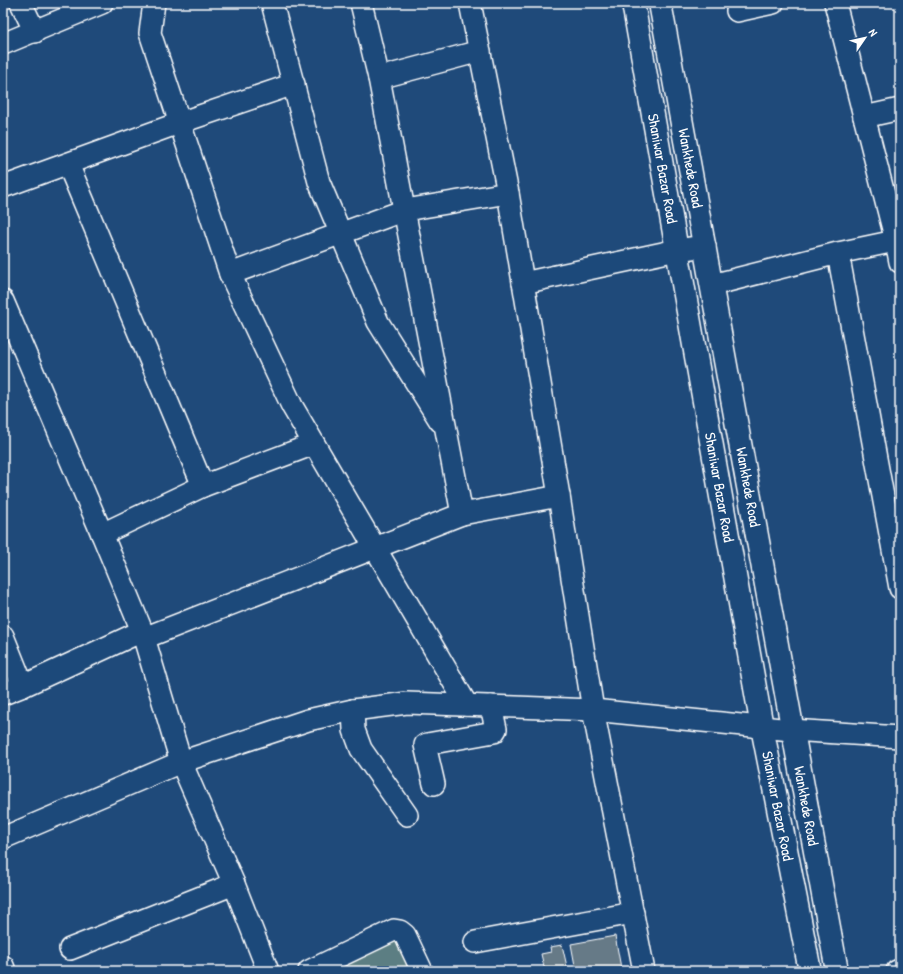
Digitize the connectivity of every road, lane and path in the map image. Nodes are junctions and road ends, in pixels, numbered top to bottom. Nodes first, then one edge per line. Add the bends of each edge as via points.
1 (21, 3) edge
2 (102, 3) edge
3 (154, 3) edge
4 (272, 3) edge
5 (361, 3) edge
6 (470, 3) edge
7 (634, 3) edge
8 (660, 3) edge
9 (773, 3) edge
10 (835, 3) edge
11 (737, 11) dead end
12 (35, 32) junction
13 (3, 44) edge
14 (480, 51) junction
15 (379, 78) junction
16 (294, 84) junction
17 (900, 109) edge
18 (864, 117) junction
19 (179, 124) junction
20 (68, 164) junction
21 (3, 187) edge
22 (508, 192) junction
23 (405, 210) junction
24 (340, 233) junction
25 (898, 240) edge
26 (705, 246) junction
27 (678, 250) junction
28 (838, 253) junction
29 (900, 262) edge
30 (230, 274) junction
31 (523, 283) junction
32 (712, 285) junction
33 (3, 301) edge
34 (446, 430) junction
35 (314, 444) junction
36 (203, 486) junction
37 (559, 496) junction
38 (462, 514) junction
39 (102, 534) junction
40 (375, 549) junction
41 (900, 588) edge
42 (143, 634) junction
43 (3, 636) edge
44 (23, 686) junction
45 (3, 694) edge
46 (467, 705) junction
47 (491, 706) junction
48 (353, 710) junction
49 (593, 710) junction
50 (762, 727) junction
51 (791, 730) junction
52 (900, 737) edge
53 (181, 762) junction
54 (434, 784) dead end
55 (407, 815) dead end
56 (3, 838) edge
57 (234, 884) junction
58 (633, 913) junction
59 (475, 942) dead end
60 (70, 949) dead end
61 (3, 966) edge
62 (900, 970) edge
63 (4, 971) edge
64 (268, 971) edge
65 (309, 971) edge
66 (422, 971) edge
67 (644, 971) edge
68 (810, 971) edge
69 (836, 971) edge
70 (896, 971) edge

1 - 12 street
2 - 12 street
3 - 19 street via 150,33
4 - 16 street
5 - 15 street
6 - 14 street
7 - 27 main road, Shaniwar Bazar Road
8 - 26 main road, Wankhede Road
9 - 11 street
10 - 18 street
12 - 13 street
14 - 15 street
14 - 22 street
15 - 23 street
16 - 19 street
16 - 24 street via 319,182
17 - 18 street
18 - 25 street
19 - 20 street
19 - 30 street
20 - 21 street
20 - 36 street
22 - 23 street
22 - 31 street
23 - 24 street
23 - 34 street
24 - 30 street
24 - 34 street via 378,322
25 - 28 street
25 - 29 street
26 - 27 street
26 - 32 main road, Wankhede Road
27 - 31 street
27 - 50 main road, Shaniwar Bazar Road
28 - 32 street
28 - 41 street
30 - 35 street via 292,406
31 - 37 street
32 - 51 main road, Wankhede Road
33 - 39 street
34 - 38 street
35 - 36 street
35 - 40 street
36 - 39 street
37 - 38 street
37 - 49 street
38 - 40 street
39 - 42 street
40 - 42 street
40 - 46 street
42 - 44 street
42 - 53 street
43 - 44 street
44 - 45 street
46 - 47 street
46 - 48 street via 407,703
47 - 49 street
47 - 54 street via 496,729 494,732 426,745
48 - 53 street via 308,720
48 - 55 street via 354,730 361,749
49 - 50 street
49 - 58 street
50 - 51 street
50 - 68 main road, Shaniwar Bazar Road
51 - 52 street
51 - 69 main road, Wankhede Road
53 - 56 street
53 - 57 street
57 - 60 street
57 - 64 street
58 - 59 street
58 - 67 street
61 - 63 street
62 - 70 street
65 - 66 street via 394,930 406,935

